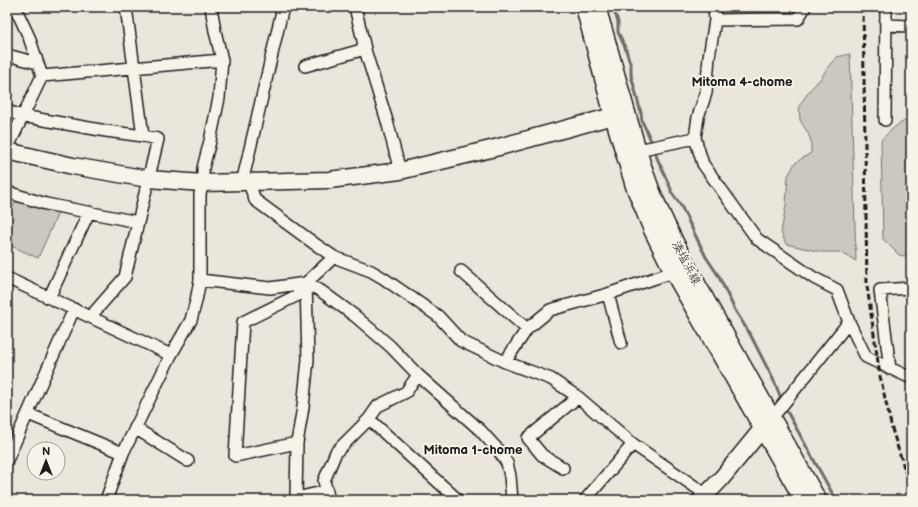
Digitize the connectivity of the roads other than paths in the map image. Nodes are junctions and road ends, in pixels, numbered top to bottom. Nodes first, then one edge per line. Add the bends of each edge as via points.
1 (15, 7) edge
2 (126, 7) edge
3 (211, 7) edge
4 (283, 7) edge
5 (355, 7) edge
6 (584, 7) edge
7 (597, 7) edge
8 (714, 7) edge
9 (805, 7) edge
10 (886, 7) edge
11 (714, 20) junction
12 (886, 25) junction
13 (911, 26) edge
14 (365, 49) junction
15 (7, 55) edge
16 (222, 60) junction
17 (37, 62) junction
18 (305, 66) dead end
19 (134, 67) junction
20 (42, 76) junction
21 (7, 111) edge
22 (619, 114) junction
23 (22, 116) junction
24 (885, 120) dead end
25 (143, 136) junction
26 (695, 138) junction
27 (7, 150) edge
28 (638, 150) junction
29 (400, 172) junction
30 (148, 179) junction
31 (246, 182) junction
32 (203, 183) junction
33 (7, 192) edge
34 (89, 212) junction
35 (138, 222) junction
36 (334, 257) junction
37 (461, 271) dead end
38 (673, 272) junction
39 (7, 278) edge
40 (200, 280) junction
41 (306, 287) junction
42 (911, 288) edge
43 (608, 294) junction
44 (49, 298) junction
45 (74, 309) junction
46 (90, 317) junction
47 (849, 322) junction
48 (527, 329) junction
49 (620, 343) dead end
50 (171, 355) junction
51 (505, 362) junction
52 (890, 369) junction
53 (418, 375) junction
54 (911, 378) edge
55 (578, 397) junction
56 (28, 414) junction
57 (369, 419) junction
58 (767, 423) junction
59 (135, 428) junction
60 (297, 443) junction
61 (633, 444) junction
62 (123, 453) junction
63 (7, 460) edge
64 (188, 461) dead end
65 (563, 468) dead end
66 (328, 496) edge
67 (704, 497) edge
68 (106, 500) edge
69 (458, 500) edge
70 (512, 500) edge
71 (585, 500) edge
72 (803, 500) edge
73 (818, 500) edge

1 - 17 street
2 - 19 street
3 - 16 street
4 - 31 street
5 - 14 street
6 - 22 main road, 湊塩浜線
7 - 22 main road, 湊塩浜線
8 - 11 street
9 - 11 street via 798,19
10 - 12 street
11 - 26 street via 706,93 698,117
12 - 13 street
12 - 24 street
14 - 18 street
14 - 29 street
15 - 17 street
16 - 19 street
16 - 32 street via 218,98 203,168
17 - 20 street
19 - 20 street
19 - 25 street
20 - 23 street
21 - 23 street
22 - 28 main road, 湊塩浜線
22 - 29 main road
22 - 38 main road, 湊塩浜線 via 634,186
23 - 25 street
23 - 27 street
25 - 30 street via 158,139
26 - 28 street
26 - 47 street via 703,164 756,239 814,278 837,290
27 - 30 main road via 73,166
28 - 58 main road, 湊塩浜線 via 666,224
29 - 31 main road via 329,180
30 - 32 main road
30 - 35 street
31 - 32 main road
31 - 36 street via 256,200
32 - 40 street via 200,194
33 - 34 street via 46,204
34 - 35 street
34 - 44 street
35 - 46 street via 125,277
36 - 41 street
36 - 51 street via 384,278 438,316 461,341
37 - 48 street
38 - 43 street
38 - 58 main road, 湊塩浜線
39 - 44 street
40 - 41 street via 270,288
40 - 50 street via 190,320
41 - 53 street via 321,291 355,316 390,346
41 - 60 street via 308,360
41 - 60 street via 243,322 235,456
42 - 52 street via 880,290
43 - 48 street via 550,310
43 - 49 street
44 - 45 street
45 - 46 street
45 - 56 street
46 - 50 street
47 - 52 street via 866,357
47 - 58 street
48 - 51 street
50 - 59 street
51 - 55 street via 551,379
52 - 54 street
53 - 57 street via 406,392 378,406
53 - 70 street via 480,430 499,451 507,463
55 - 61 street
55 - 65 street via 528,438 542,455
56 - 62 street
56 - 63 street
57 - 66 street via 336,452 324,481
57 - 69 street
58 - 67 main road
58 - 72 main road, 湊塩浜線
58 - 73 main road, 湊塩浜線
59 - 62 street
59 - 64 street
60 - 66 street via 296,498
61 - 67 street
61 - 71 street
62 - 68 street

